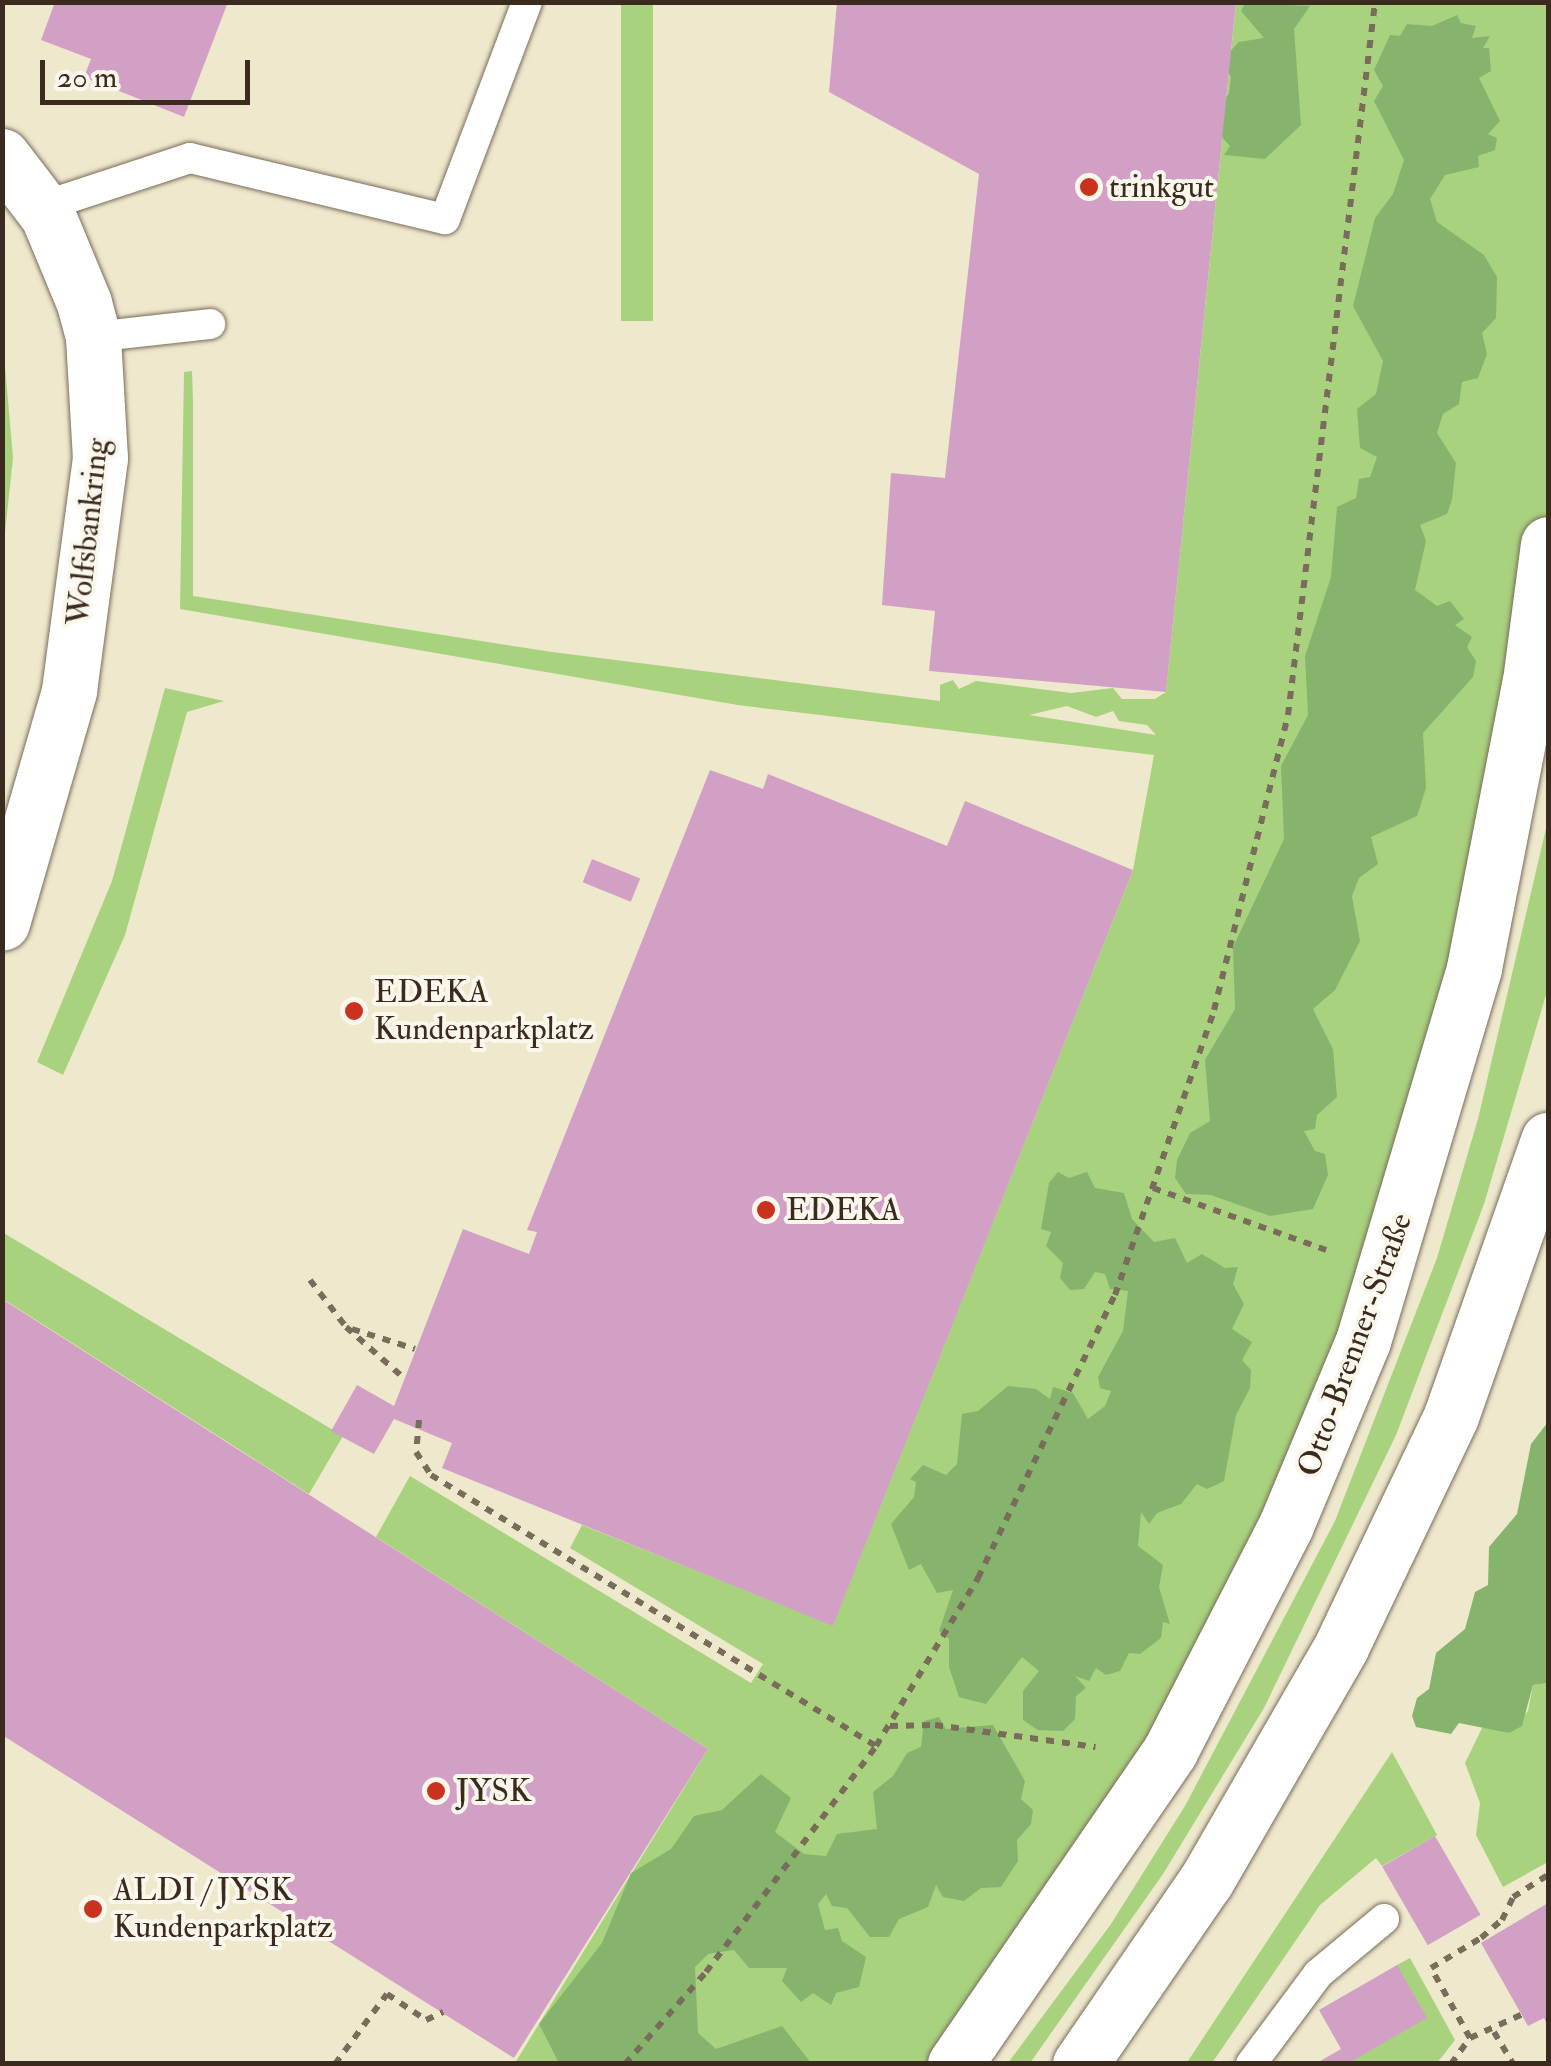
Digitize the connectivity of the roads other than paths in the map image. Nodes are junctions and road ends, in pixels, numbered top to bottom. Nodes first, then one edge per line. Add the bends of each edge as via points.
1 (528, 2) edge
2 (2, 156) edge
3 (41, 207) junction
4 (210, 324) dead end
5 (94, 336) junction
6 (1548, 544) edge
7 (2, 923) edge
8 (1548, 1140) edge
9 (1384, 1919) dead end
10 (955, 2064) edge
11 (1080, 2064) edge
12 (1251, 2064) edge

1 - 3 lane via 445,219 190,158
2 - 3 street, Wolfsbankring
3 - 5 street, Wolfsbankring via 70,264
4 - 5 lane
5 - 7 street, Wolfsbankring via 100,458 80,624 54,758
6 - 10 street, Otto-Brenner-Straße via 1530,681 1474,968 1386,1272 1286,1526 1153,1779
8 - 11 street via 1451,1416 1341,1646 1206,1881
9 - 12 lane via 1318,1974

